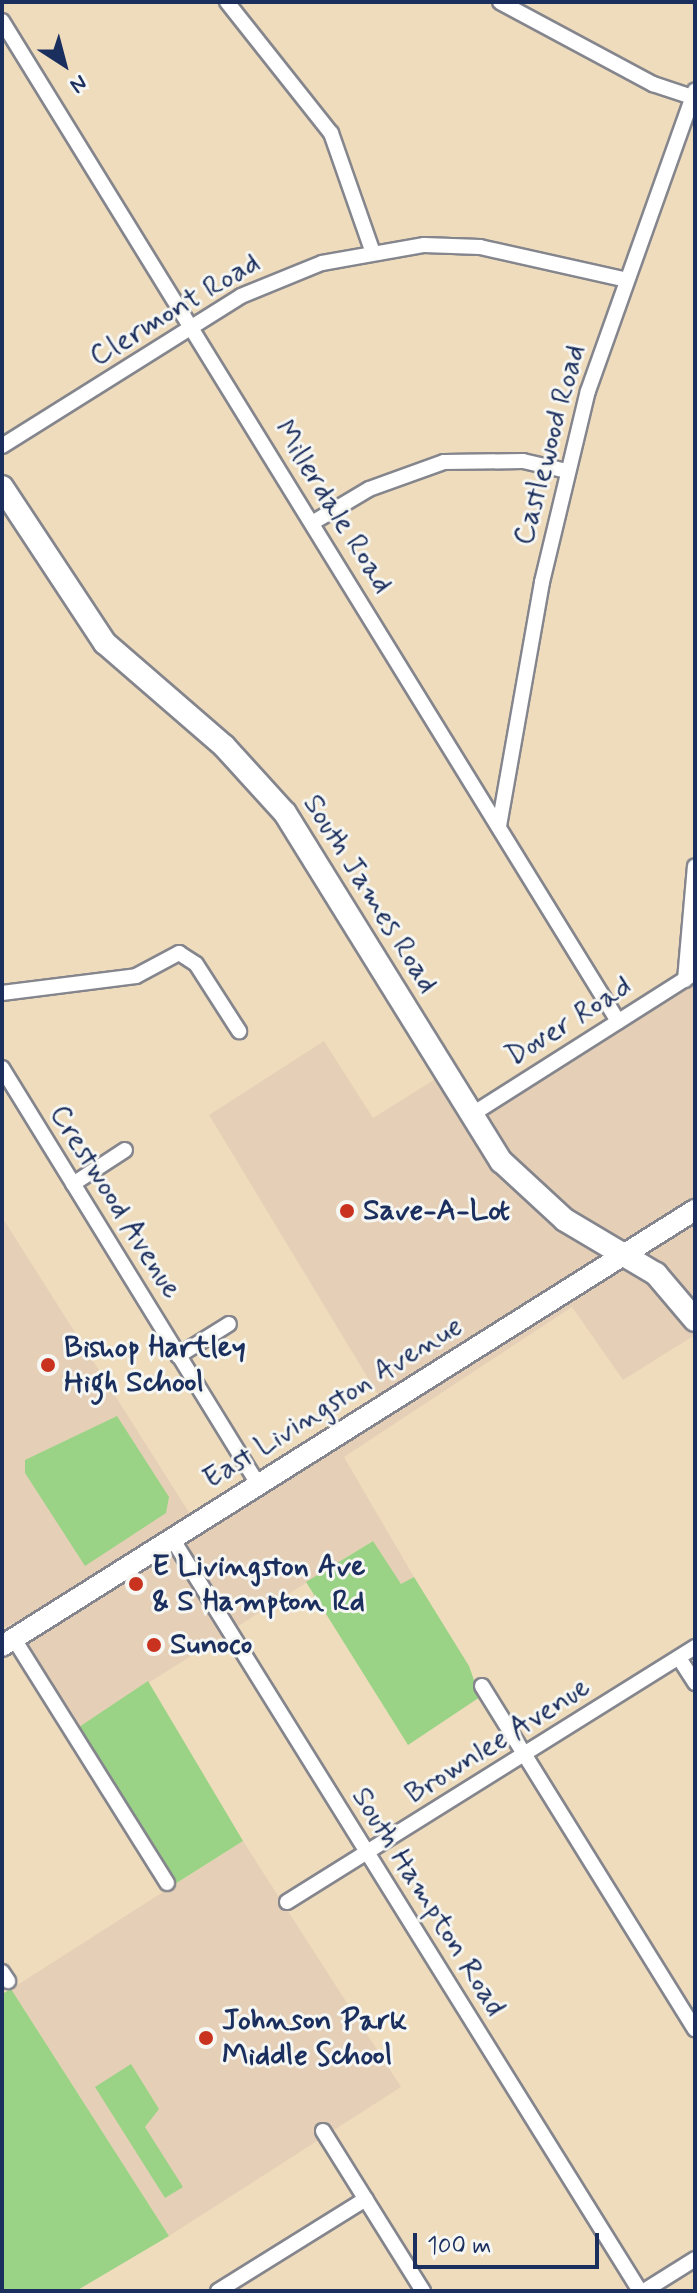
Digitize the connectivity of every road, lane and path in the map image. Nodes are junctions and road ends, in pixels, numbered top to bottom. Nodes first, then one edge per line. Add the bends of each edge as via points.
1 (227, 2) edge
2 (500, 2) edge
3 (2, 21) edge
4 (694, 95) edge
5 (372, 250) junction
6 (623, 279) junction
7 (191, 327) junction
8 (2, 446) edge
9 (567, 471) junction
10 (2, 487) edge
11 (312, 523) junction
12 (499, 826) junction
13 (695, 866) edge
14 (690, 976) edge
15 (2, 993) edge
16 (618, 1021) junction
17 (239, 1031) dead end
18 (2, 1068) edge
19 (471, 1115) junction
20 (125, 1150) dead end
21 (73, 1184) junction
22 (695, 1210) edge
23 (622, 1255) junction
24 (695, 1320) edge
25 (229, 1324) dead end
26 (178, 1356) junction
27 (259, 1486) junction
28 (173, 1540) junction
29 (8, 1643) edge
30 (695, 1647) edge
31 (679, 1658) junction
32 (695, 1683) edge
33 (482, 1686) dead end
34 (524, 1755) junction
35 (368, 1853) junction
36 (167, 1883) dead end
37 (287, 1902) dead end
38 (695, 2029) edge
39 (323, 2131) dead end
40 (366, 2199) junction
41 (695, 2259) edge
42 (218, 2291) edge
43 (423, 2291) edge
44 (642, 2291) edge

1 - 5 street via 331,133
2 - 4 street via 522,20
3 - 7 street, Millerdale Road
4 - 6 street, Castlewood Road
5 - 6 street, Clermont Road via 480,247
5 - 7 street, Clermont Road via 279,277
6 - 9 street, Castlewood Road
7 - 8 street, Clermont Road
7 - 11 street, Millerdale Road
9 - 11 street via 523,461 444,462 369,489
9 - 12 street, Castlewood Road
10 - 19 main road, South James Road via 105,643 235,755 285,813
11 - 12 street, Millerdale Road
12 - 16 street, Millerdale Road
13 - 14 street
14 - 16 street, Dover Road
15 - 17 street via 136,976 179,953 196,964
16 - 19 street, Dover Road
18 - 21 street, Crestwood Avenue
19 - 23 main road, South James Road via 538,1200
20 - 21 street
21 - 26 street, Crestwood Avenue
22 - 23 main road, East Livingston Avenue
23 - 24 main road, South James Road via 656,1274
23 - 27 main road, East Livingston Avenue
25 - 26 street
26 - 27 street, Crestwood Avenue
27 - 28 main road, East Livingston Avenue
28 - 29 main road, East Livingston Avenue
28 - 35 street, South Hampton Road
29 - 36 street
30 - 31 street, Brownlee Avenue
31 - 32 street
31 - 34 street, Brownlee Avenue
33 - 34 street
34 - 35 street, Brownlee Avenue
34 - 38 street
35 - 37 street, Brownlee Avenue
35 - 44 street, South Hampton Road
39 - 40 street
40 - 42 street
40 - 43 street
41 - 44 street

